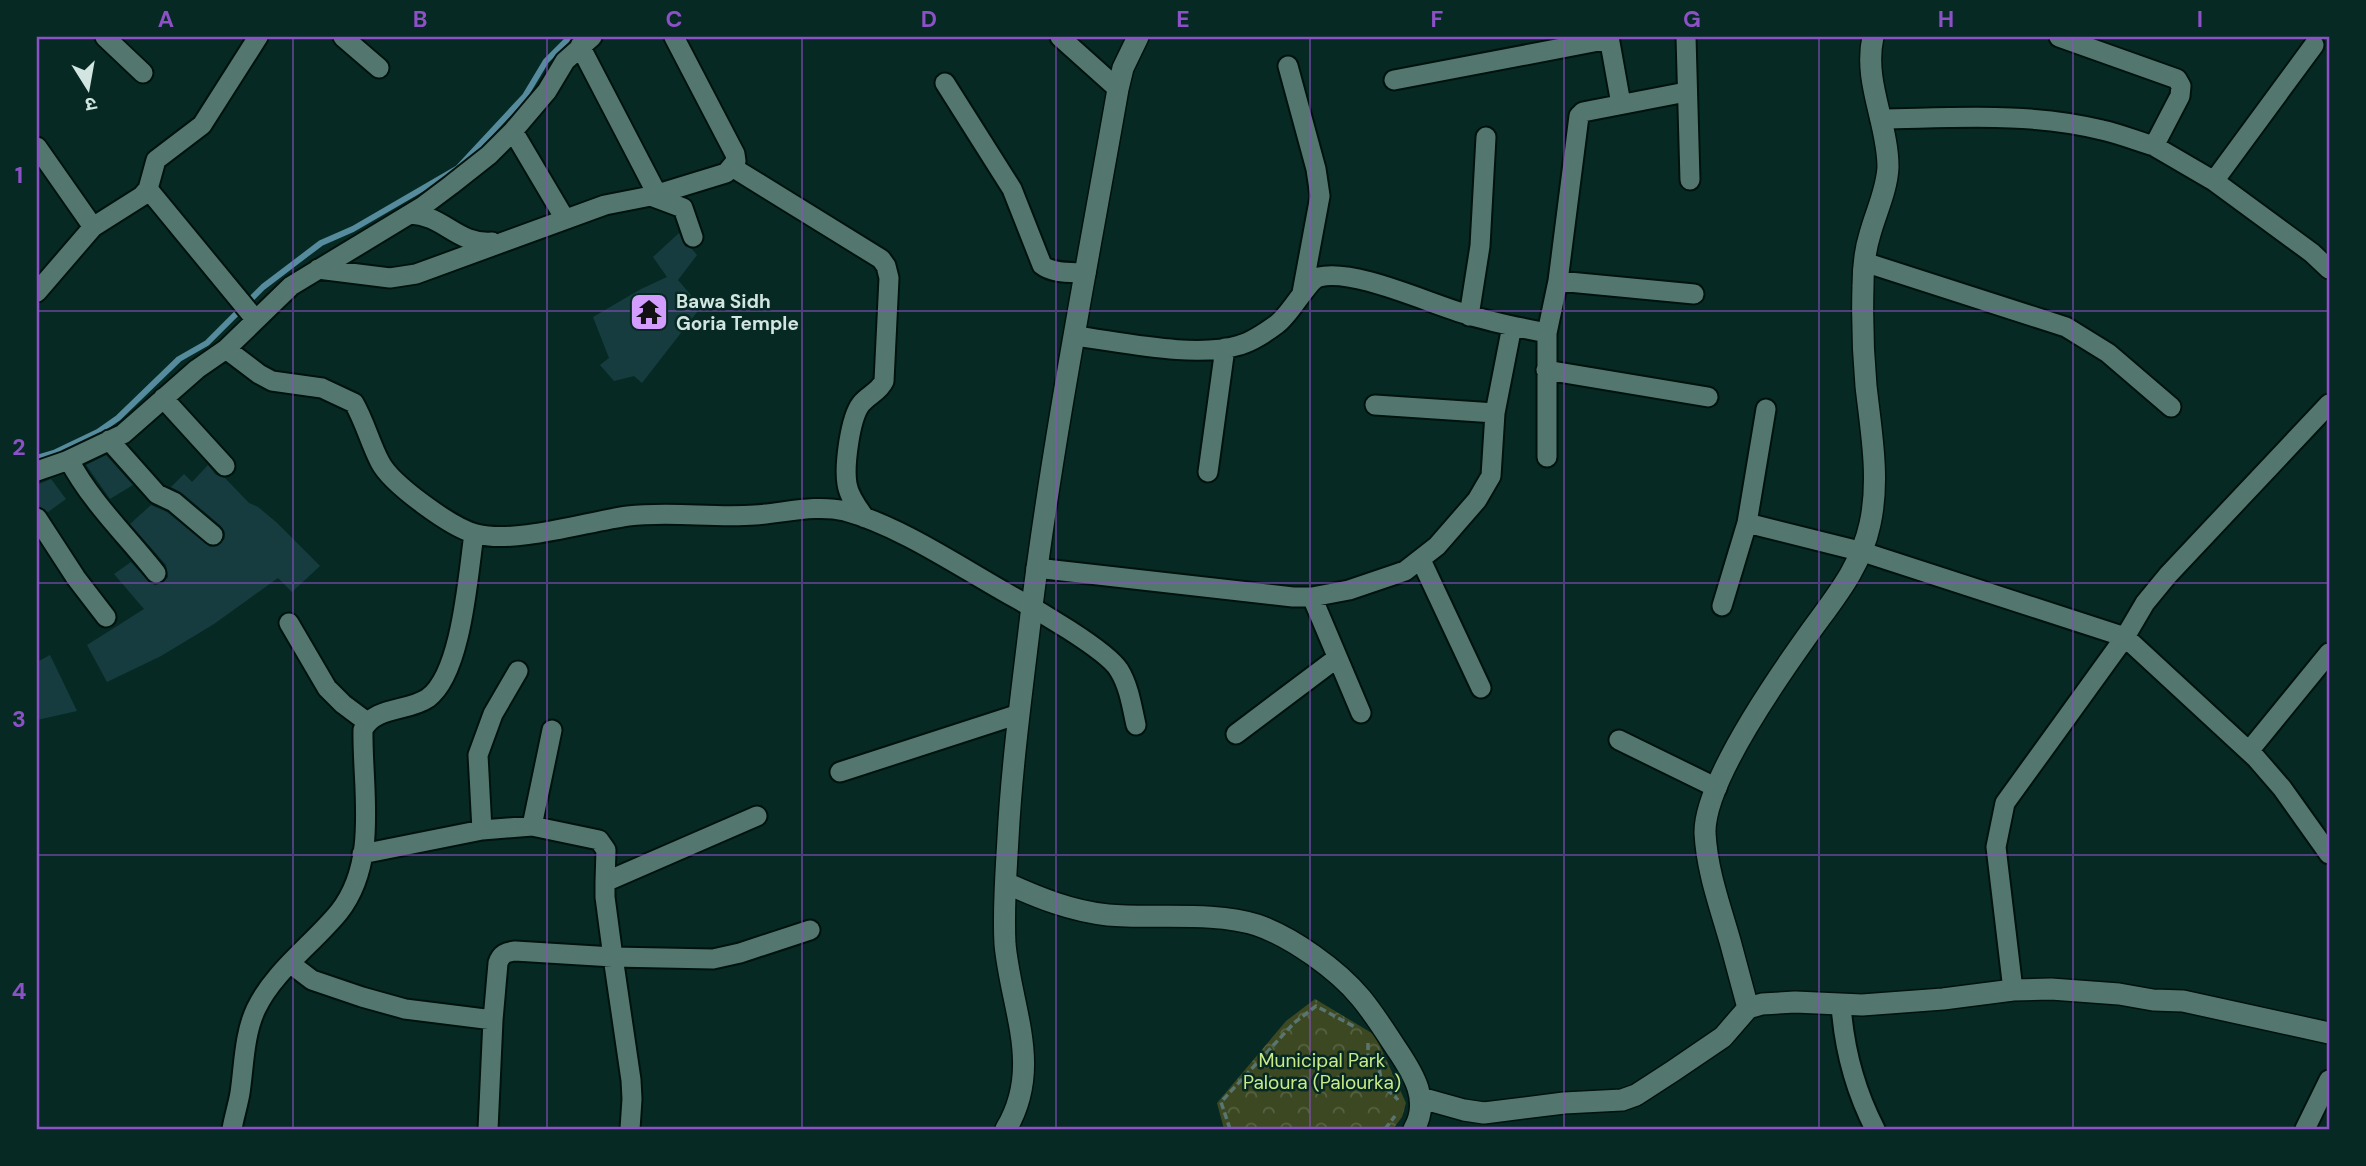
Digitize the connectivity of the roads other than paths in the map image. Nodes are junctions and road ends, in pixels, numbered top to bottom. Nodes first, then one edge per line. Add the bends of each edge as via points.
1 (105, 37) edge
2 (258, 37) edge
3 (343, 37) edge
4 (674, 37) edge
5 (1060, 37) edge
6 (1138, 37) edge
7 (1686, 37) edge
8 (1873, 37) edge
9 (2059, 37) edge
10 (1609, 38) edge
11 (2317, 41) edge
12 (586, 42) edge
13 (2329, 58) edge
14 (1288, 66) dead end
15 (379, 68) dead end
16 (143, 73) dead end
17 (1394, 80) dead end
18 (945, 83) dead end
19 (1118, 89) junction
20 (1686, 92) junction
21 (1621, 104) junction
22 (1880, 119) junction
23 (513, 131) junction
24 (1486, 137) dead end
25 (2154, 146) junction
26 (37, 147) edge
27 (732, 167) junction
28 (1690, 180) dead end
29 (2214, 181) junction
30 (148, 189) junction
31 (654, 195) junction
32 (410, 214) junction
33 (565, 219) junction
34 (93, 227) junction
35 (693, 237) dead end
36 (504, 241) junction
37 (1864, 262) junction
38 (318, 269) junction
39 (2329, 269) edge
40 (1086, 273) junction
41 (1558, 281) junction
42 (37, 292) edge
43 (1694, 294) dead end
44 (1301, 297) junction
45 (248, 310) junction
46 (1469, 316) junction
47 (1512, 326) junction
48 (1547, 333) junction
49 (1075, 336) junction
50 (1225, 348) junction
51 (226, 349) junction
52 (1546, 370) junction
53 (1708, 397) dead end
54 (163, 398) junction
55 (2329, 404) edge
56 (1375, 405) dead end
57 (2171, 407) dead end
58 (1766, 409) dead end
59 (1495, 413) junction
60 (109, 440) junction
61 (1547, 457) dead end
62 (69, 460) junction
63 (225, 466) dead end
64 (37, 471) edge
65 (1208, 472) dead end
66 (37, 518) edge
67 (865, 518) junction
68 (1746, 523) junction
69 (474, 534) junction
70 (213, 535) dead end
71 (1863, 552) junction
72 (1421, 560) junction
73 (1037, 568) junction
74 (156, 573) dead end
75 (1312, 597) junction
76 (1722, 606) dead end
77 (1032, 608) junction
78 (106, 617) dead end
79 (289, 624) dead end
80 (2125, 637) junction
81 (2329, 653) edge
82 (1337, 658) junction
83 (518, 671) dead end
84 (1481, 688) dead end
85 (1361, 713) dead end
86 (1019, 714) junction
87 (367, 722) junction
88 (1136, 725) dead end
89 (552, 730) dead end
90 (1236, 734) dead end
91 (1619, 740) dead end
92 (2249, 751) junction
93 (840, 772) dead end
94 (1717, 788) junction
95 (757, 816) dead end
96 (532, 826) junction
97 (482, 830) junction
98 (362, 854) junction
99 (2329, 854) edge
100 (605, 882) junction
101 (1006, 883) junction
102 (810, 930) dead end
103 (613, 957) junction
104 (291, 964) junction
105 (2013, 990) junction
106 (1841, 1004) junction
107 (1748, 1008) junction
108 (493, 1020) junction
109 (2329, 1033) edge
110 (2329, 1080) edge
111 (1421, 1098) junction
112 (1417, 1128) edge
113 (232, 1129) edge
114 (488, 1129) edge
115 (630, 1129) edge
116 (1006, 1129) edge
117 (1875, 1129) edge
118 (2305, 1129) edge

1 - 16 street
2 - 30 street via 202,125 156,160
3 - 15 street
4 - 27 street via 735,154
5 - 19 street
6 - 19 street
7 - 20 street
8 - 22 street via 1873,93
9 - 25 street via 2177,79 2180,96
10 - 17 street
10 - 21 street
11 - 13 street
11 - 29 street
12 - 23 street via 565,61
12 - 31 street
14 - 44 street via 1320,196
18 - 40 street via 1012,188 1042,265 1054,271
19 - 40 street
20 - 21 street
20 - 28 street
21 - 41 street via 1579,116
22 - 25 street via 2046,120
22 - 37 street via 1888,167
23 - 32 street via 489,155
23 - 33 street
24 - 46 street via 1480,246
25 - 29 street
26 - 34 street
27 - 31 street via 726,173
27 - 67 street via 886,266 884,381 859,406 849,445 847,485
29 - 39 street
30 - 34 street
30 - 45 street
31 - 33 street
31 - 35 street via 683,208
32 - 36 street via 432,218 467,241
32 - 38 street
33 - 36 street
34 - 42 street
36 - 38 street via 416,274 390,278
37 - 57 street via 2066,327 2108,353
37 - 71 street via 1863,345 1874,479
38 - 45 street
40 - 49 street
41 - 43 street
41 - 48 street
44 - 46 street via 1311,281 1320,277 1353,279
44 - 50 street via 1280,322 1240,345
45 - 51 street
46 - 47 street
47 - 48 street
47 - 59 street
48 - 52 street
49 - 50 street via 1189,350
49 - 73 street
50 - 65 street
51 - 54 street
51 - 69 street via 272,381 322,388 354,403 388,475
52 - 53 street
52 - 61 street
54 - 60 street
54 - 63 street
55 - 80 street via 2168,575
56 - 59 street
58 - 68 street
59 - 72 street via 1491,476 1476,500
60 - 62 street
60 - 70 street via 157,494 174,502
62 - 64 street
62 - 74 street via 97,503
66 - 78 street
67 - 69 street via 828,508 756,515 647,514 517,534
67 - 77 street
68 - 71 street
68 - 76 street
69 - 87 street via 456,645 439,685 412,706
71 - 80 street
71 - 94 street via 1745,730
72 - 75 street via 1388,578
72 - 84 street
73 - 75 street
73 - 77 street
75 - 82 street
77 - 86 street
77 - 88 street via 1117,666
79 - 87 street via 327,688
80 - 92 street
80 - 105 street via 2005,803 1996,847
81 - 92 street
82 - 85 street
82 - 90 street
83 - 97 street via 493,715 478,755
86 - 93 street
86 - 101 street
87 - 98 street via 363,730 366,805
89 - 96 street
91 - 94 street
92 - 99 street
94 - 107 street via 1705,830 1708,861
95 - 100 street
96 - 97 street
96 - 100 street via 599,840 606,850
97 - 98 street
98 - 104 street via 355,883 340,910
100 - 103 street
101 - 111 street via 1048,902 1083,911 1232,920 1281,937 1308,952 1360,996 1403,1058
101 - 116 street via 1009,976 1025,1069 1023,1090
102 - 103 street via 713,959
103 - 108 street via 507,951 498,963
103 - 115 street via 631,1080
104 - 108 street via 312,980 405,1009
104 - 113 street via 255,1010
105 - 106 street
105 - 109 street via 2183,1001
106 - 107 street via 1795,1002
106 - 117 street via 1855,1079
107 - 111 street via 1723,1037 1622,1100 1484,1113
108 - 114 street
110 - 118 street
111 - 112 street

